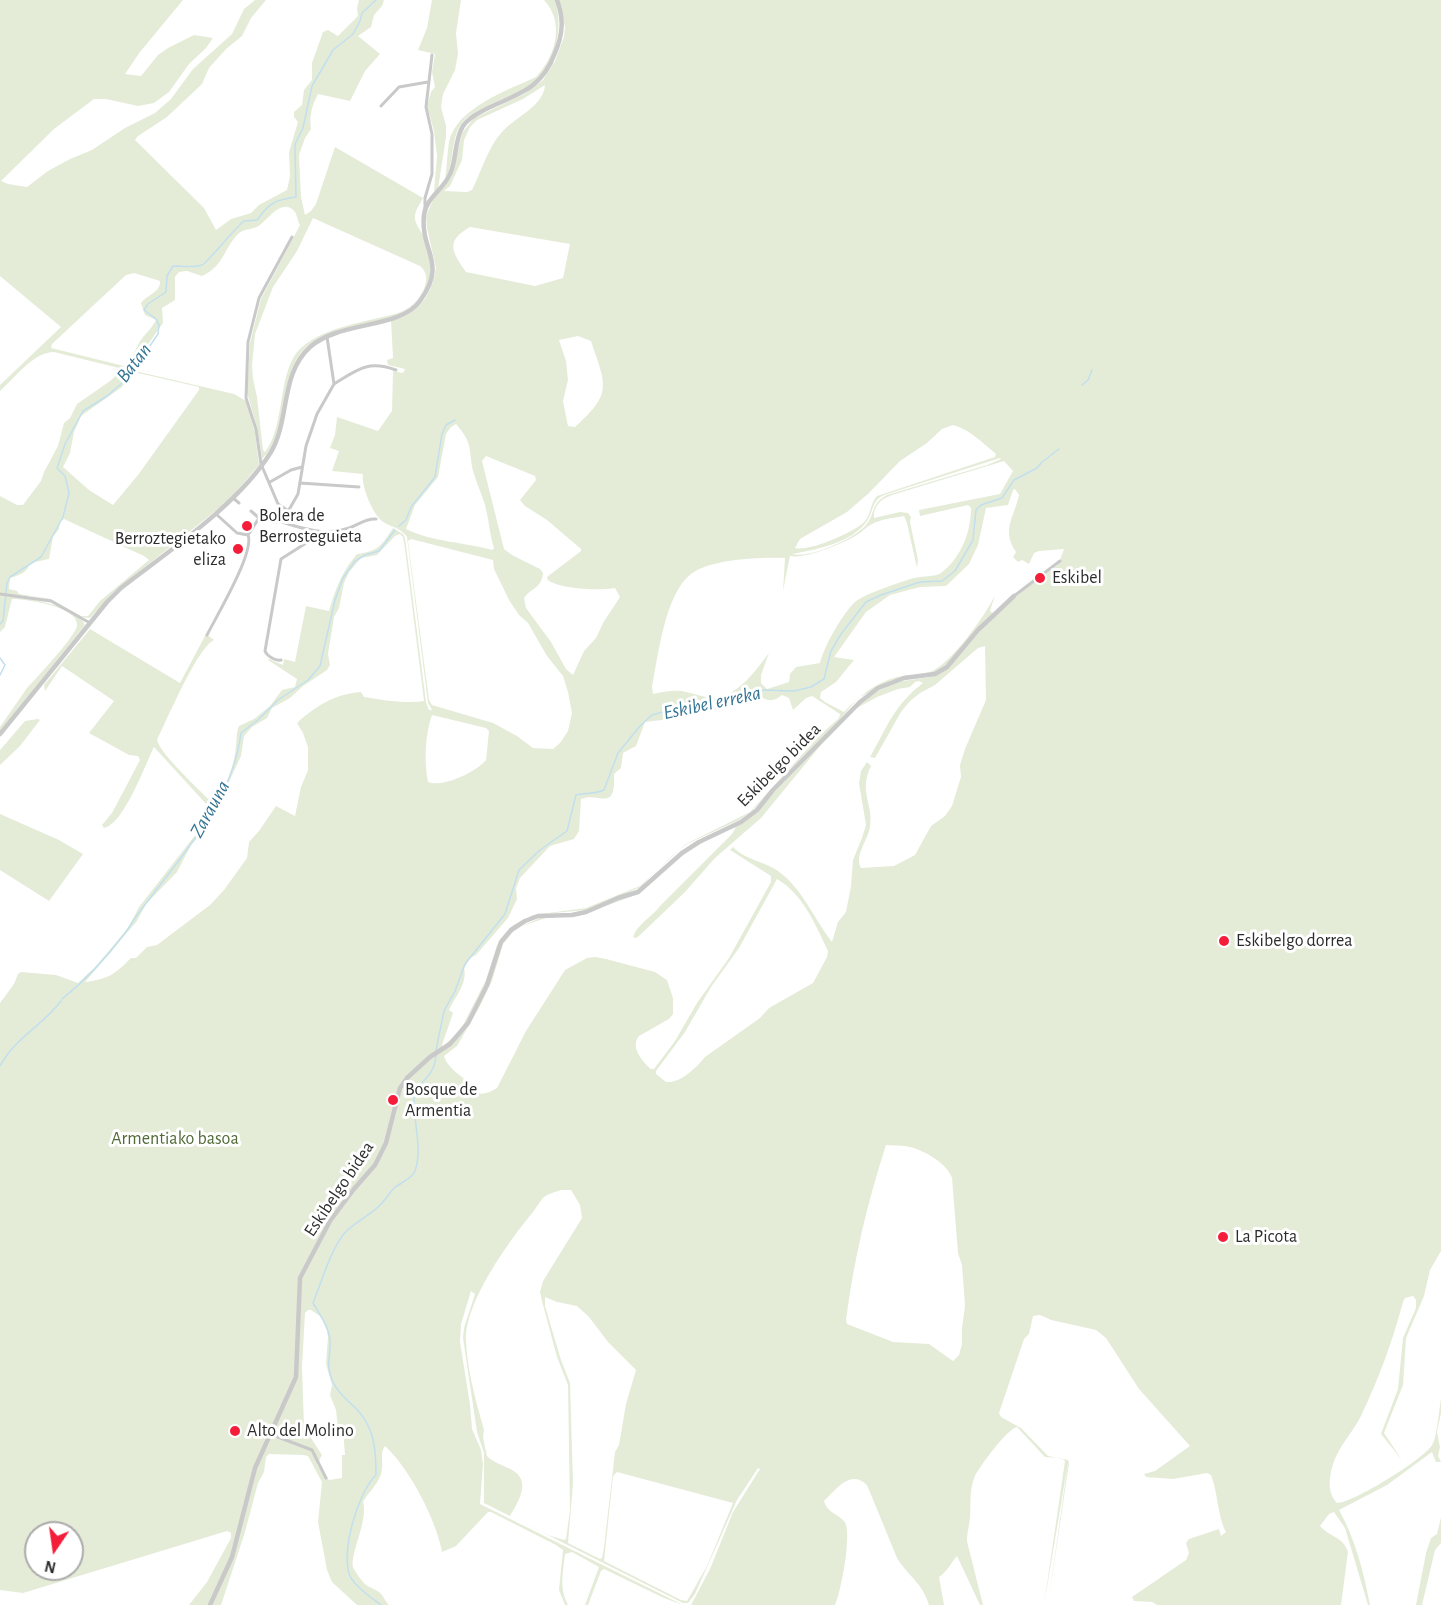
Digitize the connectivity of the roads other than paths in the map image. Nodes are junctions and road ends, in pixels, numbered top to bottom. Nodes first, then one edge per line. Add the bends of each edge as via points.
1 (557, 0) edge
2 (432, 55) dead end
3 (428, 82) junction
4 (381, 106) dead end
5 (425, 210) junction
6 (292, 237) dead end
7 (327, 337) junction
8 (396, 370) dead end
9 (334, 384) junction
10 (261, 464) junction
11 (302, 467) junction
12 (270, 483) junction
13 (300, 483) junction
14 (359, 487) dead end
15 (233, 498) junction
16 (239, 503) dead end
17 (287, 510) junction
18 (251, 511) dead end
19 (216, 514) junction
20 (259, 518) junction
21 (376, 519) dead end
22 (282, 522) junction
23 (318, 532) junction
24 (248, 535) junction
25 (1060, 561) dead end
26 (1, 594) edge
27 (1014, 596) joint
28 (90, 623) junction
29 (207, 635) dead end
30 (281, 660) dead end
31 (0, 734) edge
32 (270, 1434) junction
33 (326, 1478) dead end
34 (210, 1605) edge

1 - 5 street via 562,31 547,72 534,85 468,120 459,135 450,175
2 - 3 street
3 - 4 street via 399,87
3 - 5 street via 426,107 433,154
5 - 7 street via 424,224 434,269 431,283 418,304 398,317
6 - 10 street via 259,298 248,342 246,398
7 - 9 street
7 - 10 street via 310,347 296,366 278,436
8 - 9 street via 383,365 363,367
9 - 11 street via 317,414
10 - 12 street
10 - 15 street
11 - 12 street
11 - 13 street
12 - 17 street via 278,504
13 - 14 street
13 - 17 street
15 - 16 street
15 - 19 street
17 - 22 street
18 - 20 street
19 - 24 street via 237,533
19 - 28 street via 121,588
20 - 22 street
20 - 24 street
21 - 23 street via 347,529
22 - 23 street
23 - 30 street via 281,560 265,651
24 - 29 street via 246,559
25 - 27 street
26 - 28 street via 51,601
27 - 32 street, Eskibelgo bidea via 947,667 935,674 904,678 878,688 757,810 682,853 638,892 586,912 538,916 511,930 501,942 487,986 468,1023 400,1088 378,1160 330,1221 300,1278 296,1377
28 - 31 street
32 - 33 street via 312,1450
32 - 34 street, Eskibelgo bidea via 255,1468 232,1557

